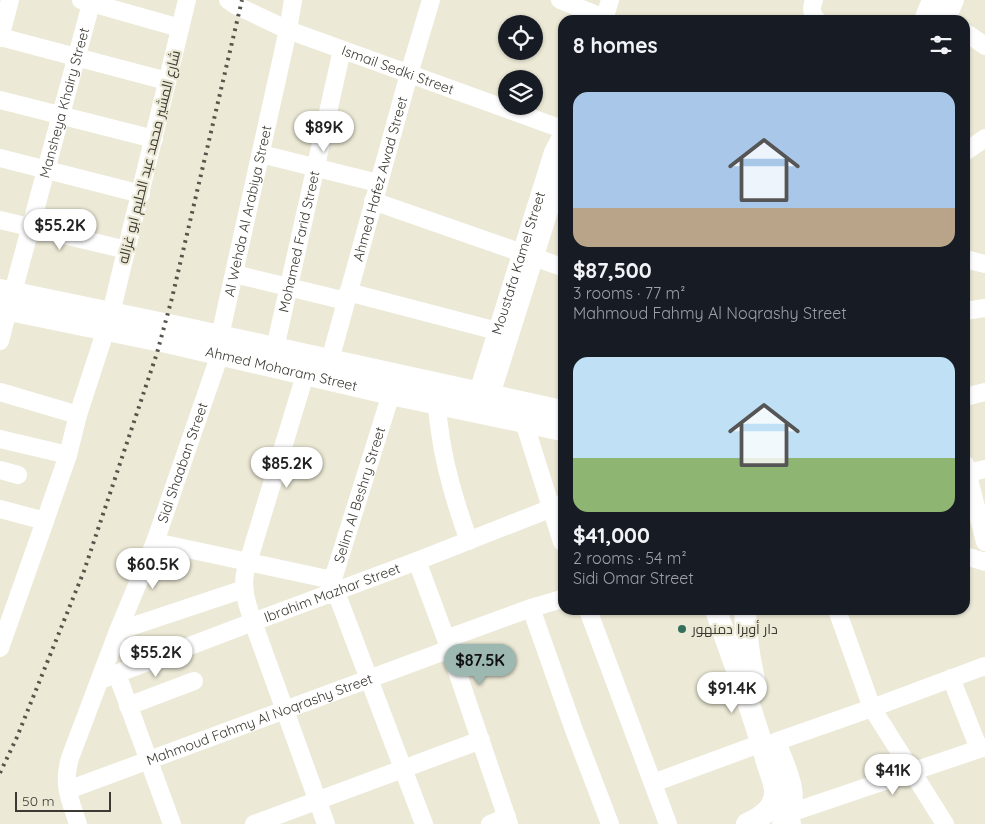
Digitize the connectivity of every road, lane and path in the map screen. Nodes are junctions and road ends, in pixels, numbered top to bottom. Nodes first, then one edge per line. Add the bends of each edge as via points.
1 (10, 0) edge
2 (188, 0) edge
3 (281, 0) edge
4 (293, 0) edge
5 (431, 0) edge
6 (560, 0) edge
7 (610, 0) edge
8 (814, 0) edge
9 (88, 1) edge
10 (231, 2) edge
11 (595, 15) edge
12 (605, 15) edge
13 (813, 15) edge
14 (180, 28) junction
15 (288, 30) junction
16 (970, 36) edge
17 (0, 37) edge
18 (985, 46) edge
19 (342, 50) junction
20 (77, 57) junction
21 (408, 74) junction
22 (168, 81) junction
23 (0, 100) edge
24 (61, 116) junction
25 (558, 128) edge
26 (154, 139) junction
27 (558, 143) edge
28 (983, 143) edge
29 (970, 150) edge
30 (261, 154) junction
31 (0, 158) edge
32 (316, 167) junction
33 (46, 169) junction
34 (558, 180) edge
35 (378, 183) junction
36 (141, 194) junction
37 (373, 201) junction
38 (0, 220) edge
39 (31, 228) junction
40 (127, 250) junction
41 (528, 255) junction
42 (970, 260) edge
43 (985, 264) edge
44 (558, 266) edge
45 (234, 274) junction
46 (289, 287) junction
47 (347, 296) junction
48 (5, 300) edge
49 (985, 308) edge
50 (970, 310) edge
51 (109, 321) junction
52 (497, 331) junction
53 (0, 341) edge
54 (220, 345) junction
55 (275, 348) junction
56 (330, 360) junction
57 (305, 375) junction
58 (0, 392) edge
59 (985, 392) edge
60 (437, 393) junction
61 (391, 394) junction
62 (485, 394) junction
63 (970, 396) edge
64 (558, 410) edge
65 (78, 415) junction
66 (524, 422) junction
67 (558, 429) edge
68 (0, 439) edge
69 (68, 455) junction
70 (985, 469) edge
71 (0, 470) edge
72 (970, 471) edge
73 (18, 475) dead end
74 (970, 486) edge
75 (0, 509) edge
76 (558, 514) edge
77 (46, 521) junction
78 (468, 541) junction
79 (155, 542) junction
80 (985, 542) edge
81 (970, 558) edge
82 (417, 561) junction
83 (248, 562) junction
84 (985, 562) edge
85 (332, 588) junction
86 (245, 596) junction
87 (558, 599) edge
88 (531, 608) junction
89 (590, 615) edge
90 (718, 615) edge
91 (745, 615) edge
92 (839, 615) edge
93 (253, 622) junction
94 (118, 631) junction
95 (448, 644) junction
96 (0, 648) edge
97 (985, 666) edge
98 (116, 674) junction
99 (951, 678) junction
100 (368, 679) junction
101 (100, 680) junction
102 (194, 681) dead end
103 (128, 706) junction
104 (872, 708) junction
105 (285, 710) junction
106 (481, 740) junction
107 (768, 743) junction
108 (982, 748) edge
109 (148, 760) junction
110 (403, 768) junction
111 (912, 772) junction
112 (653, 783) junction
113 (68, 790) junction
114 (318, 800) junction
115 (788, 820) edge
116 (272, 821) edge
117 (508, 821) edge
118 (78, 824) edge
119 (172, 824) edge
120 (254, 824) edge
121 (326, 824) edge
122 (424, 824) edge
123 (490, 824) edge
124 (610, 824) edge
125 (668, 824) edge
126 (747, 824) edge
127 (945, 824) edge

1 - 17 street
2 - 14 street, شارع المشير محمد عبد الحليم ابو غزاله
3 - 15 street, Al Wehda Al Arabiya Street
4 - 15 street, Al Wehda Al Arabiya Street
5 - 21 street, Ahmed Hafez Awad Street
6 - 11 street
7 - 12 street
8 - 13 street
9 - 14 street
9 - 20 street, Mansheya Khairy Street
10 - 15 street, Ismail Sedki Street
14 - 22 street, شارع المشير محمد عبد الحليم ابو غزاله
15 - 19 street, Ismail Sedki Street
15 - 30 street, Al Wehda Al Arabiya Street
16 - 18 street
17 - 20 street
19 - 21 street, Ismail Sedki Street
19 - 32 street, Mohamed Farid Street
20 - 22 street
20 - 24 street, Mansheya Khairy Street
21 - 25 street, Ismail Sedki Street
21 - 35 street, Ahmed Hafez Awad Street
22 - 26 street, شارع المشير محمد عبد الحليم ابو غزاله
23 - 24 street
24 - 26 street
24 - 33 street, Mansheya Khairy Street
26 - 36 street, شارع المشير محمد عبد الحليم ابو غزاله
27 - 41 street, Moustafa Kamel Street
28 - 29 street
30 - 32 street
30 - 45 street, Al Wehda Al Arabiya Street
31 - 33 street
32 - 35 street
32 - 46 street, Mohamed Farid Street
33 - 36 street
33 - 39 street, Mansheya Khairy Street
34 - 41 street, Moustafa Kamel Street
35 - 37 street, Ahmed Hafez Awad Street
36 - 40 street, شارع المشير محمد عبد الحليم ابو غزاله
37 - 41 street
37 - 47 street, Ahmed Hafez Awad Street
38 - 39 street
39 - 40 street
39 - 48 street, Mansheya Khairy Street
40 - 51 street, شارع المشير محمد عبد الحليم ابو غزاله
41 - 44 street
41 - 52 street, Moustafa Kamel Street
41 - 62 street, Moustafa Kamel Street
42 - 43 street
45 - 46 street
45 - 54 street, Al Wehda Al Arabiya Street
46 - 47 street
46 - 55 street, Mohamed Farid Street
47 - 52 street
47 - 56 street, Ahmed Hafez Awad Street
48 - 51 main road, Ahmed Moharam Street
48 - 53 street, Mansheya Khairy Street
49 - 50 street
51 - 54 main road, Ahmed Moharam Street
51 - 65 street, شارع المشير محمد عبد الحليم ابو غزاله
52 - 62 street, Moustafa Kamel Street
54 - 55 main road, Ahmed Moharam Street
54 - 57 main road, Ahmed Moharam Street
54 - 79 street, Sidi Shaaban Street
55 - 56 main road, Ahmed Moharam Street
56 - 60 main road, Ahmed Moharam Street
57 - 61 main road, Ahmed Moharam Street
57 - 83 street
58 - 65 street
59 - 63 street
60 - 61 main road, Ahmed Moharam Street
60 - 62 main road, Ahmed Moharam Street
60 - 66 main road, Ahmed Moharam Street
60 - 78 street via 443,456
61 - 85 street, Selim Al Beshry Street
62 - 64 main road, Ahmed Moharam Street
65 - 69 street, شارع المشير محمد عبد الحليم ابو غزاله
66 - 67 main road, Ahmed Moharam Street
66 - 76 street
68 - 69 street
69 - 77 street, شارع المشير محمد عبد الحليم ابو غزاله
70 - 72 street
71 - 73 street
74 - 80 street
75 - 77 street
76 - 78 street, Ibrahim Mazhar Street
77 - 96 street, شارع المشير محمد عبد الحليم ابو غزاله
78 - 82 street, Ibrahim Mazhar Street
79 - 83 street
79 - 94 street, Sidi Shaaban Street
81 - 84 street
82 - 85 street, Ibrahim Mazhar Street
82 - 95 street
83 - 85 street via 323,578
83 - 86 street via 244,575
85 - 93 street, Ibrahim Mazhar Street
85 - 100 street
86 - 93 street
86 - 94 street
87 - 88 street, Mahmoud Fahmy Al Noqrashy Street
88 - 95 street, Mahmoud Fahmy Al Noqrashy Street
88 - 124 street
89 - 112 street
90 - 107 main road
91 - 107 main road via 750,667
92 - 104 street
93 - 98 street, Ibrahim Mazhar Street
93 - 105 street
94 - 101 street, Sidi Shaaban Street
95 - 100 street, Mahmoud Fahmy Al Noqrashy Street
95 - 106 street
97 - 99 street
98 - 101 street, Ibrahim Mazhar Street
98 - 103 street
99 - 104 street
99 - 108 street
100 - 105 street, Mahmoud Fahmy Al Noqrashy Street
100 - 110 street
101 - 113 street, Sidi Shaaban Street via 67,770
102 - 103 street
103 - 109 street
104 - 107 street
104 - 111 street
105 - 109 street, Mahmoud Fahmy Al Noqrashy Street
105 - 114 street
106 - 110 street
106 - 117 street
107 - 112 street
107 - 115 main road via 791,787
107 - 126 main road via 774,801 758,819
108 - 111 street
109 - 113 street, Mahmoud Fahmy Al Noqrashy Street
109 - 119 street
110 - 114 street
110 - 122 street
111 - 115 street
111 - 127 street
112 - 125 street
113 - 118 street, Sidi Shaaban Street
114 - 116 street
114 - 121 street
116 - 120 street
117 - 123 street

